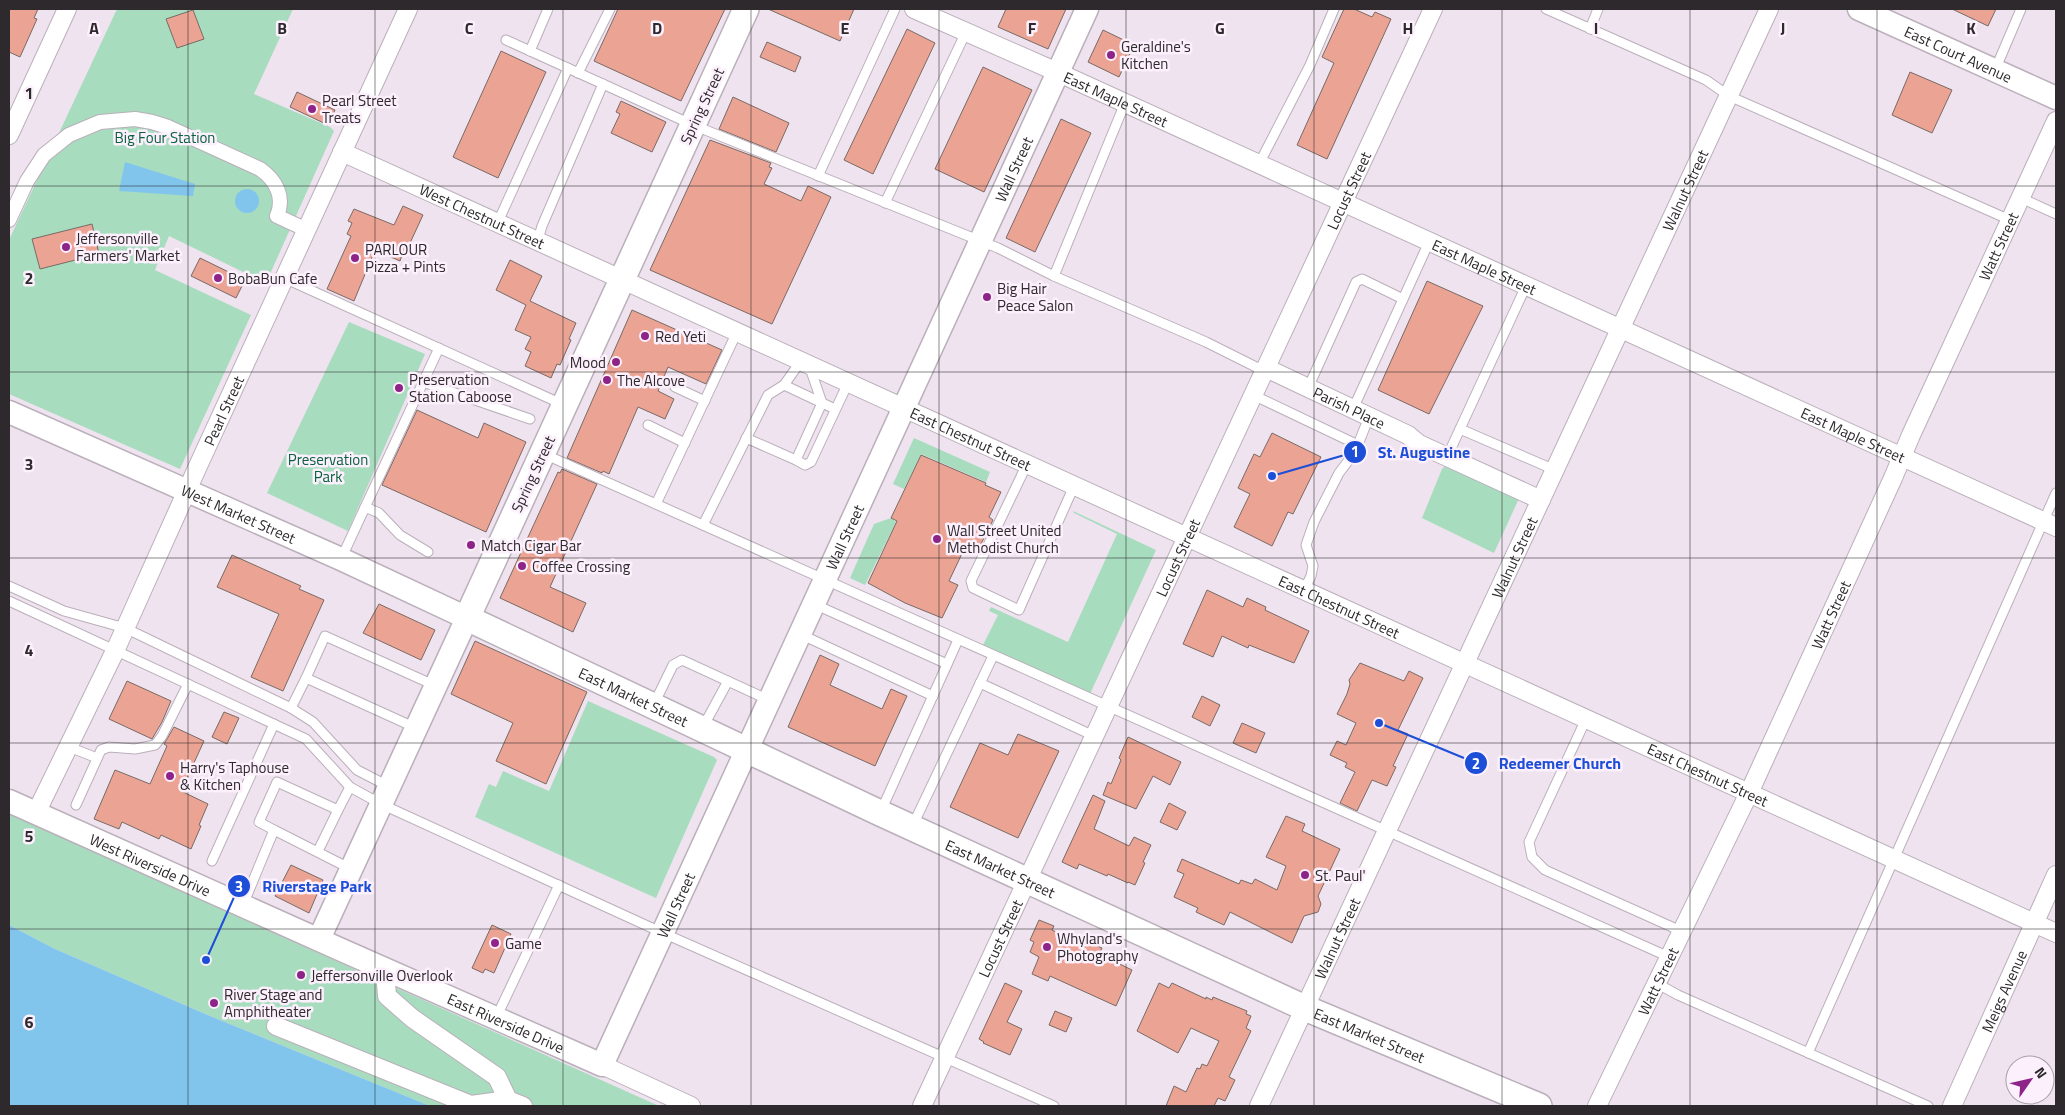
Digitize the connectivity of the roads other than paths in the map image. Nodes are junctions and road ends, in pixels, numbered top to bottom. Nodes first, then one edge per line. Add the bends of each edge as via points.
1 (67, 9) edge
2 (408, 9) edge
3 (548, 9) edge
4 (610, 9) edge
5 (746, 9) edge
6 (895, 9) edge
7 (914, 9) edge
8 (1087, 9) edge
9 (1334, 9) edge
10 (1432, 9) edge
11 (1546, 9) edge
12 (1598, 9) edge
13 (1770, 9) edge
14 (1859, 9) edge
15 (2022, 9) edge
16 (1590, 29) junction
17 (966, 32) junction
18 (506, 40) dead end
19 (530, 51) junction
20 (568, 68) junction
21 (1995, 70) junction
22 (1057, 72) junction
23 (578, 73) junction
24 (603, 84) junction
25 (1729, 96) junction
26 (2056, 98) edge
27 (1125, 103) junction
28 (2056, 121) edge
29 (693, 125) junction
30 (9, 135) edge
31 (342, 152) junction
32 (1259, 164) junction
33 (818, 176) junction
34 (2021, 198) junction
35 (1342, 202) junction
36 (885, 203) junction
37 (2056, 214) edge
38 (9, 220) edge
39 (2010, 220) junction
40 (497, 224) junction
41 (307, 230) junction
42 (980, 241) junction
43 (1429, 242) junction
44 (537, 243) junction
45 (1054, 276) junction
46 (284, 278) junction
47 (622, 280) junction
48 (1526, 286) junction
49 (1403, 299) junction
50 (1621, 328) junction
51 (737, 332) junction
52 (439, 348) junction
53 (805, 363) junction
54 (1265, 369) junction
55 (423, 382) junction
56 (848, 383) junction
57 (784, 384) junction
58 (674, 387) dead end
59 (1308, 388) junction
60 (1253, 395) junction
61 (705, 401) junction
62 (822, 403) junction
63 (564, 406) junction
64 (903, 408) junction
65 (835, 409) junction
66 (9, 412) edge
67 (1361, 413) junction
68 (530, 419) dead end
69 (648, 425) dead end
70 (1460, 429) junction
71 (746, 438) junction
72 (685, 443) junction
73 (1358, 445) junction
74 (543, 453) junction
75 (1446, 457) junction
76 (1902, 457) junction
77 (796, 460) junction
78 (1027, 464) junction
79 (1555, 470) junction
80 (1074, 486) junction
81 (186, 491) junction
82 (2056, 493) edge
83 (1541, 500) junction
84 (656, 504) junction
85 (365, 507) junction
86 (2050, 524) edge
87 (702, 525) junction
88 (1187, 536) junction
89 (428, 552) dead end
90 (341, 559) junction
91 (825, 579) junction
92 (9, 586) edge
93 (1304, 590) junction
94 (9, 601) edge
95 (814, 604) junction
96 (467, 618) junction
97 (125, 628) junction
98 (800, 634) junction
99 (958, 640) junction
100 (115, 650) junction
101 (993, 656) junction
102 (948, 664) junction
103 (1465, 664) junction
104 (306, 678) junction
105 (728, 681) junction
106 (980, 683) junction
107 (188, 684) junction
108 (436, 686) junction
109 (933, 696) junction
110 (770, 700) junction
111 (653, 706) junction
112 (1108, 707) junction
113 (291, 708) junction
114 (1586, 719) junction
115 (274, 724) junction
116 (416, 728) junction
117 (702, 729) junction
118 (1094, 736) junction
119 (69, 746) junction
120 (746, 750) junction
121 (97, 758) junction
122 (350, 787) junction
123 (1749, 793) junction
124 (386, 796) junction
125 (9, 801) edge
126 (76, 805) dead end
127 (338, 810) junction
128 (36, 813) junction
129 (880, 813) junction
130 (912, 827) junction
131 (274, 830) junction
132 (1386, 832) junction
133 (318, 851) junction
134 (1893, 859) junction
135 (212, 861) dead end
136 (352, 869) junction
137 (2056, 874) edge
138 (1027, 881) junction
139 (559, 885) junction
140 (243, 905) junction
141 (2034, 923) junction
142 (1681, 931) junction
143 (663, 932) junction
144 (2056, 933) edge
145 (319, 939) junction
146 (1669, 957) junction
147 (385, 971) junction
148 (1656, 983) junction
149 (1305, 1008) junction
150 (496, 1019) junction
151 (276, 1026) dead end
152 (1808, 1053) junction
153 (945, 1057) junction
154 (602, 1065) junction
155 (515, 1103) edge
156 (691, 1106) edge
157 (922, 1106) edge
158 (1054, 1106) edge
159 (1259, 1106) edge
160 (1539, 1106) edge
161 (1597, 1106) edge
162 (1928, 1106) edge
163 (1952, 1106) edge

1 - 30 street
2 - 31 street, Pearl Street
3 - 19 lane
4 - 23 lane
5 - 29 main road, Spring Street
6 - 33 lane
7 - 17 street, East Maple Street
8 - 22 street, Wall Street
9 - 32 lane
10 - 35 street, Locust Street
11 - 16 lane
12 - 16 lane
13 - 25 street, Walnut Street
14 - 21 street, East Court Avenue
15 - 21 lane
16 - 25 lane via 1706,80
17 - 22 street, East Maple Street
17 - 36 lane
18 - 19 lane
19 - 20 lane
20 - 23 lane
20 - 40 lane
21 - 26 street, East Court Avenue
22 - 27 street, East Maple Street
22 - 42 street, Wall Street
23 - 24 lane
24 - 29 lane
24 - 44 lane
25 - 39 lane
25 - 50 street, Walnut Street
27 - 32 street, East Maple Street
27 - 45 lane
28 - 34 street, Watt Street
29 - 33 lane
29 - 47 main road, Spring Street
31 - 40 street, West Chestnut Street
31 - 41 street, Pearl Street
32 - 35 street, East Maple Street
33 - 36 lane
34 - 37 lane
34 - 39 street, Watt Street
35 - 43 street, East Maple Street
35 - 54 street, Locust Street
36 - 42 lane
38 - 41 street via 34,167 56,144 100,122 135,119 168,127 264,172 279,193 277,216
39 - 76 street, Watt Street
40 - 44 street, West Chestnut Street
41 - 46 street, Pearl Street
42 - 45 lane
42 - 64 street, Wall Street
43 - 48 street, East Maple Street
43 - 49 lane
44 - 47 street, West Chestnut Street
45 - 54 lane
46 - 52 lane
46 - 81 street, Pearl Street
47 - 51 street, East Chestnut Street
47 - 63 main road, Spring Street
48 - 50 street, East Maple Street
48 - 70 lane
49 - 59 lane via 1362,279 1356,282
49 - 67 lane
50 - 76 street, East Maple Street
50 - 79 street, Walnut Street
51 - 53 street, East Chestnut Street
51 - 61 lane
52 - 55 lane
52 - 63 lane
53 - 56 street, East Chestnut Street
53 - 57 lane
53 - 62 lane
54 - 59 street, Parish Place
54 - 60 street, Locust Street
55 - 68 lane
55 - 85 lane
56 - 64 street, East Chestnut Street
56 - 65 lane
57 - 62 lane
57 - 71 lane via 768,395
58 - 61 lane
59 - 67 street, Parish Place
60 - 73 lane
60 - 88 street, Locust Street
61 - 72 lane
62 - 65 lane
62 - 77 lane
63 - 74 main road, Spring Street
64 - 78 street, East Chestnut Street
64 - 91 street, Wall Street
65 - 77 lane via 811,462 806,465
66 - 81 street, West Market Street
67 - 73 lane
67 - 75 street, Parish Place
69 - 72 lane
70 - 75 lane
70 - 79 lane
71 - 77 lane
71 - 87 lane
72 - 84 lane
73 - 93 lane via 1339,473 1314,522 1306,544 1312,566 1311,576
74 - 84 lane
74 - 96 main road, Spring Street
75 - 83 street, Parish Place
76 - 86 street, East Maple Street
76 - 123 street, Watt Street
78 - 80 street, East Chestnut Street
78 - 80 lane via 971,581 973,588 1019,610
79 - 83 street, Walnut Street
80 - 88 street, East Chestnut Street
81 - 90 street, West Market Street
81 - 97 street, Pearl Street
82 - 86 lane
83 - 103 street, Walnut Street
84 - 87 lane
85 - 89 lane via 379,513 400,535
85 - 90 lane
86 - 134 lane
87 - 91 lane
88 - 93 street, East Chestnut Street
88 - 112 street, Locust Street
90 - 96 street, West Market Street
91 - 95 street, Wall Street
91 - 99 lane
92 - 97 lane via 64,611
93 - 103 street, East Chestnut Street
94 - 100 lane
95 - 98 street, Wall Street
95 - 102 lane
96 - 108 street, Spring Street
96 - 111 main road, East Market Street
97 - 100 street, Pearl Street
97 - 113 lane
98 - 109 lane
98 - 110 street, Wall Street
99 - 101 lane
99 - 102 lane
100 - 107 lane
100 - 119 street, Pearl Street
101 - 106 lane
101 - 112 lane
102 - 109 lane
103 - 114 street, East Chestnut Street
103 - 132 street, Walnut Street
104 - 108 lane via 324,636
104 - 113 lane
104 - 116 lane
105 - 110 lane
105 - 111 lane via 682,660 673,666
105 - 117 lane
106 - 118 lane
106 - 130 lane
107 - 115 lane
107 - 121 lane via 155,744 135,749 109,747 101,750
108 - 116 street, Spring Street
109 - 129 lane
110 - 120 street, Wall Street
111 - 117 main road, East Market Street
112 - 118 street, Locust Street
112 - 132 lane
113 - 124 lane via 313,722
114 - 123 street, East Chestnut Street
114 - 142 lane via 1529,842 1532,857 1545,870
115 - 122 lane via 306,739
115 - 135 lane
116 - 124 street, Spring Street
117 - 120 main road, East Market Street
118 - 138 street, Locust Street
119 - 121 lane
119 - 128 street, Pearl Street
120 - 129 main road, East Market Street
120 - 143 street, Wall Street
121 - 126 lane
122 - 124 lane
122 - 127 lane
123 - 134 street, East Chestnut Street
123 - 142 street, Watt Street
124 - 136 street, Spring Street
124 - 139 lane
125 - 128 street, West Riverside Drive
127 - 131 lane via 277,782 259,822
127 - 133 lane
128 - 140 street, West Riverside Drive
129 - 130 main road, East Market Street
130 - 138 main road, East Market Street
131 - 133 lane
131 - 140 lane
132 - 146 lane
132 - 149 street, Walnut Street
133 - 136 lane
134 - 141 street, East Chestnut Street
134 - 152 lane
136 - 145 street, Spring Street
137 - 141 street, Meigs Avenue
138 - 149 main road, East Market Street
138 - 153 street, Locust Street
139 - 143 lane
139 - 150 lane
140 - 145 street, West Riverside Drive
141 - 144 street, East Chestnut Street
141 - 163 street, Meigs Avenue
142 - 146 street, Watt Street
143 - 153 lane
143 - 154 street, Wall Street
145 - 147 street, East Riverside Drive
146 - 148 street, Watt Street
147 - 150 street, East Riverside Drive
147 - 155 street via 388,996 412,1018 497,1077
148 - 152 lane
148 - 161 street, Watt Street
149 - 159 street, Walnut Street
149 - 160 main road, East Market Street
150 - 154 street, East Riverside Drive
151 - 155 street via 471,1106
152 - 162 lane
153 - 157 street, Locust Street
153 - 158 lane
154 - 156 street, East Riverside Drive

